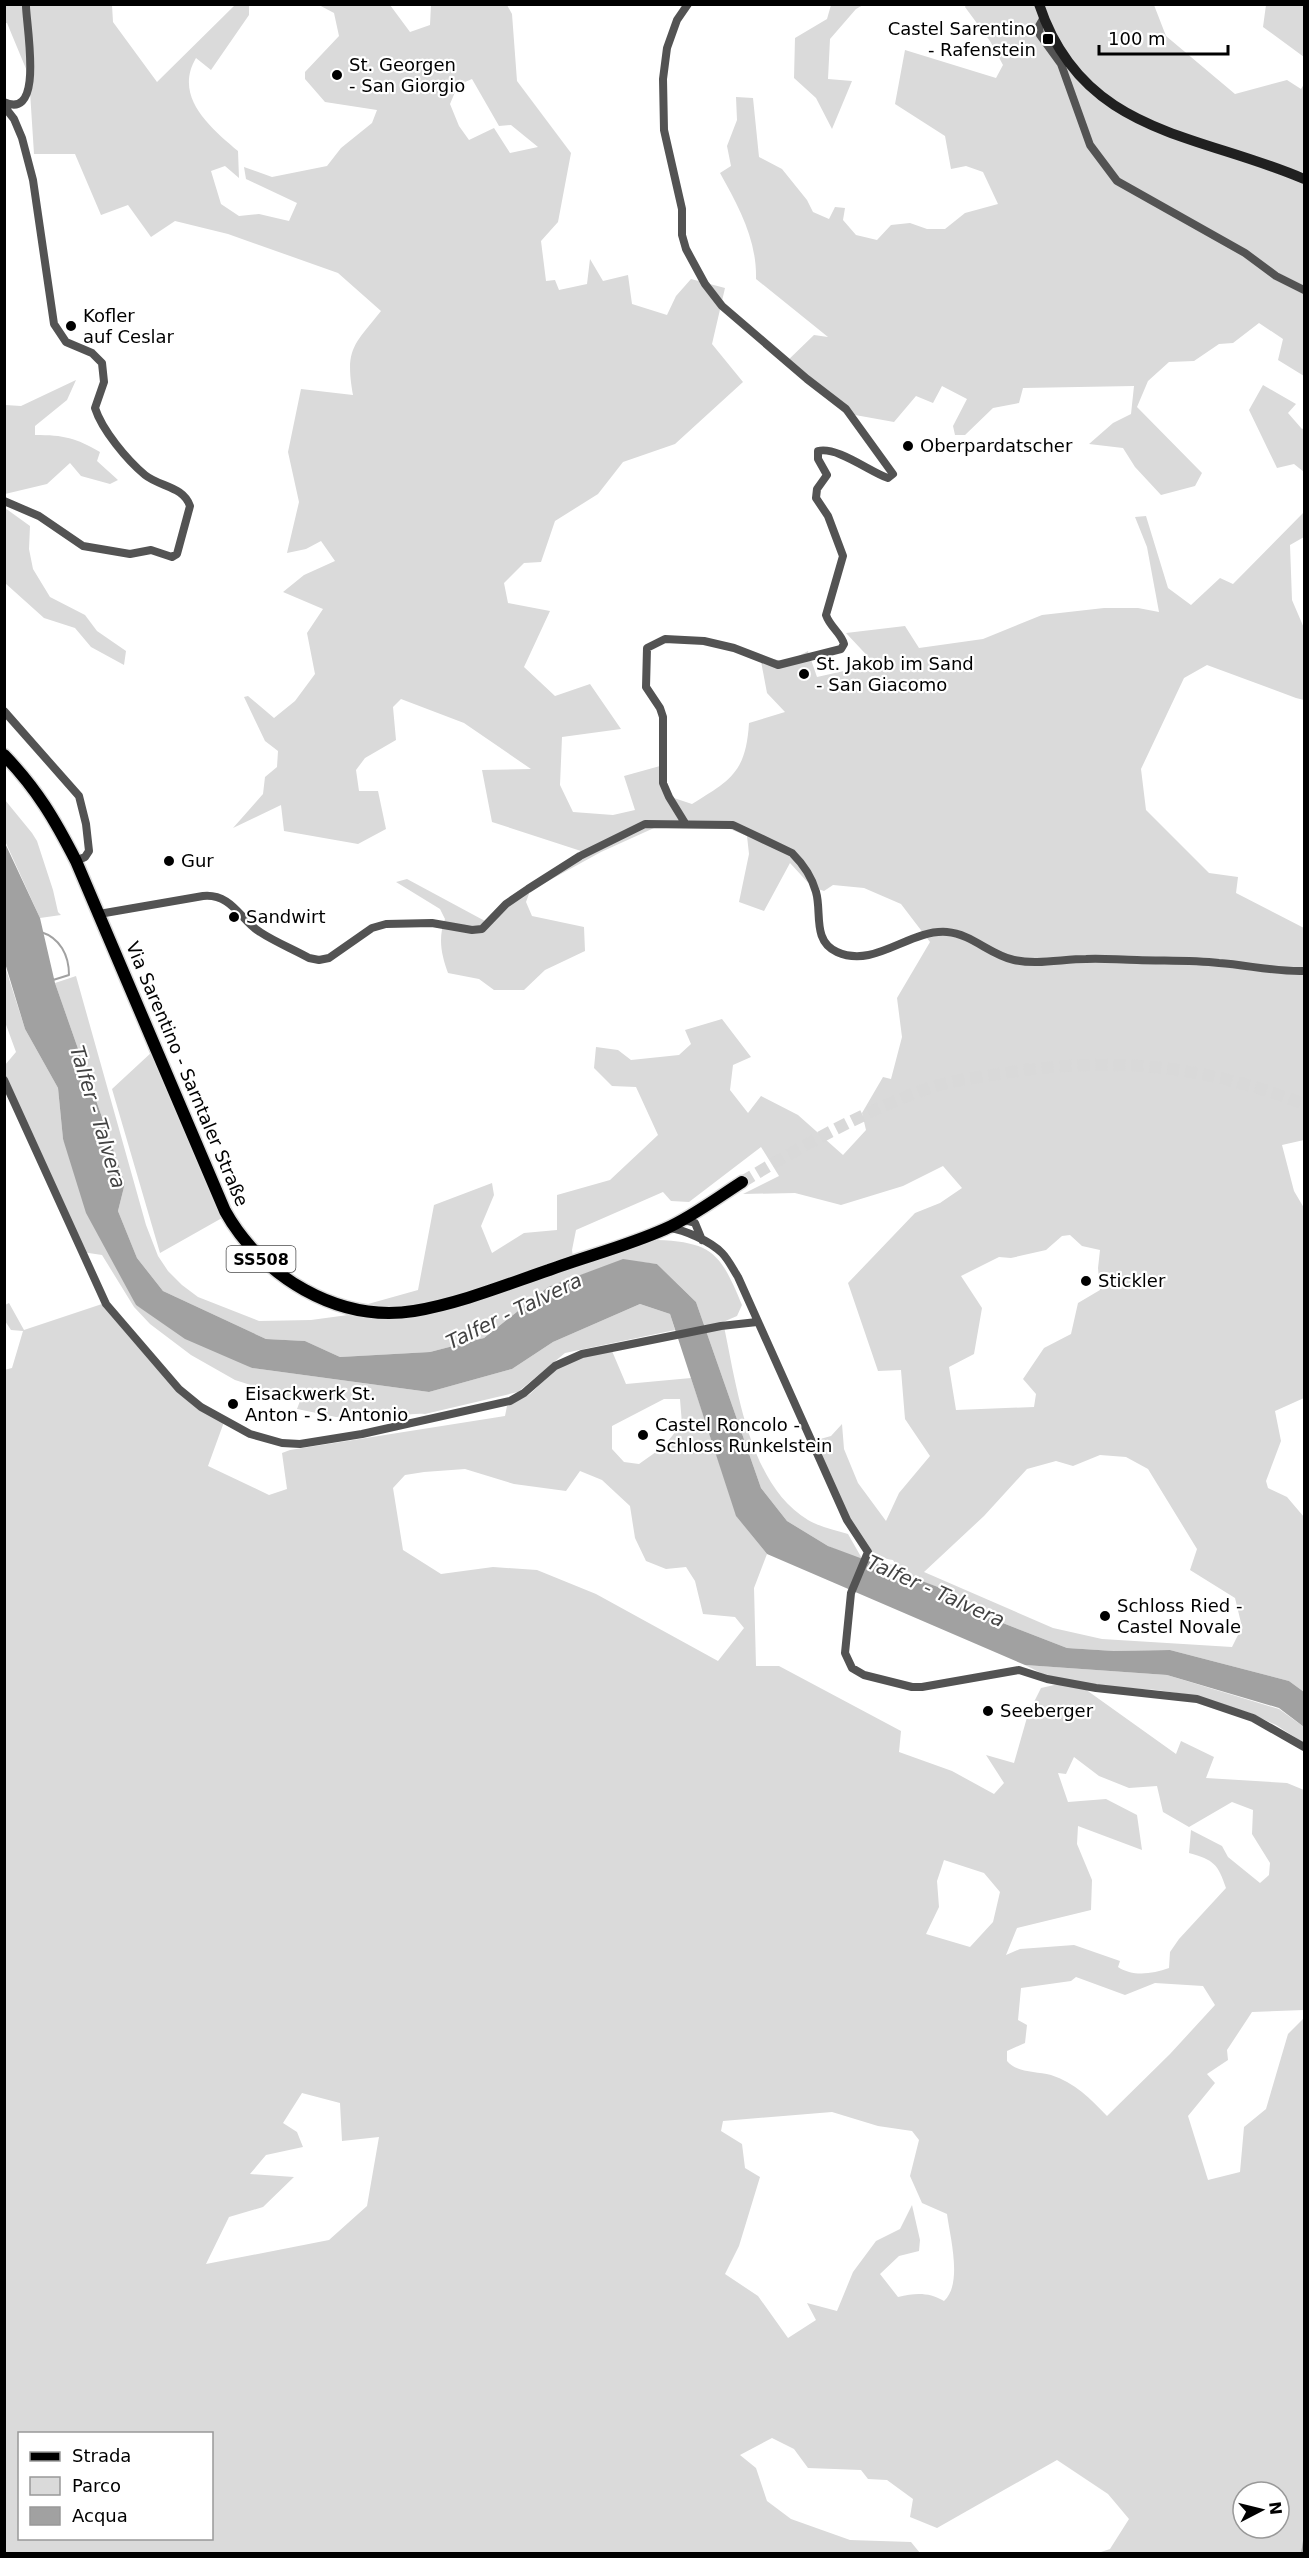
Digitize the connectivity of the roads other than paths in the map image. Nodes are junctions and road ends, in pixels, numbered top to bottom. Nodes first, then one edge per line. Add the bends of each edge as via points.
1 (26, 4) edge
2 (688, 4) edge
3 (1039, 4) edge
4 (1043, 19) junction
5 (5, 103) edge
6 (1305, 179) edge
7 (1305, 290) edge
8 (4, 501) edge
9 (4, 711) edge
10 (4, 755) edge
11 (685, 823) junction
12 (76, 861) junction
13 (99, 914) junction
14 (1305, 971) edge
15 (4, 1080) edge
16 (742, 1182) tunnel mouth
17 (690, 1220) junction
18 (667, 1228) junction
19 (686, 1234) junction
20 (702, 1240) junction
21 (757, 1322) junction
22 (1305, 1747) edge

1 - 5 street via 31,82 22,100
2 - 11 street via 677,20 667,48 663,79 664,130 682,209 686,249 705,284 723,306 846,409 893,474 888,478 827,451 818,451 827,475 816,498 828,516 843,556 826,615 843,639 841,649 778,665 704,641 665,639 647,648 646,687 663,717 663,783
3 - 4 main road
4 - 6 main road via 1070,66 1131,117
4 - 7 street via 1039,30 1042,40 1061,64 1090,145 1117,182
5 - 8 street via 22,138 33,180 54,324 66,342 92,353 102,363 104,382 95,408 113,441 146,476 180,493 190,506 177,554 172,557 151,550 130,554 83,546 39,516
9 - 12 street via 79,796 89,851
10 - 12 main road, Via Sarentino - Sarntaler Straße via 29,780
11 - 13 street via 645,824 587,853 513,898 482,929 432,923 386,924 372,928 334,955 319,960 257,931 241,912 215,896
11 - 14 street via 733,825 792,853 806,869 816,890 818,925 823,938 838,953 875,953 911,938 947,932 966,937 1011,960 1026,962 1218,962 1282,972
12 - 13 main road, Via Sarentino - Sarntaler Straße
13 - 18 main road, Via Sarentino - Sarntaler Straße / SS508 via 225,1211 254,1252 294,1284 350,1308 412,1311 457,1302
15 - 21 street via 106,1304 179,1389 220,1420 250,1434 300,1444 362,1434 510,1401 567,1359
16 - 17 main road, SS508 via 701,1208
17 - 18 main road, Via Sarentino - Sarntaler Straße / SS508
17 - 19 street via 683,1226
17 - 20 street
18 - 19 street
19 - 20 street
20 - 21 street via 721,1252 738,1277
21 - 22 street via 847,1520 867,1555 851,1593 845,1653 852,1668 864,1675 912,1687 1018,1670 1096,1688 1197,1699 1253,1718

